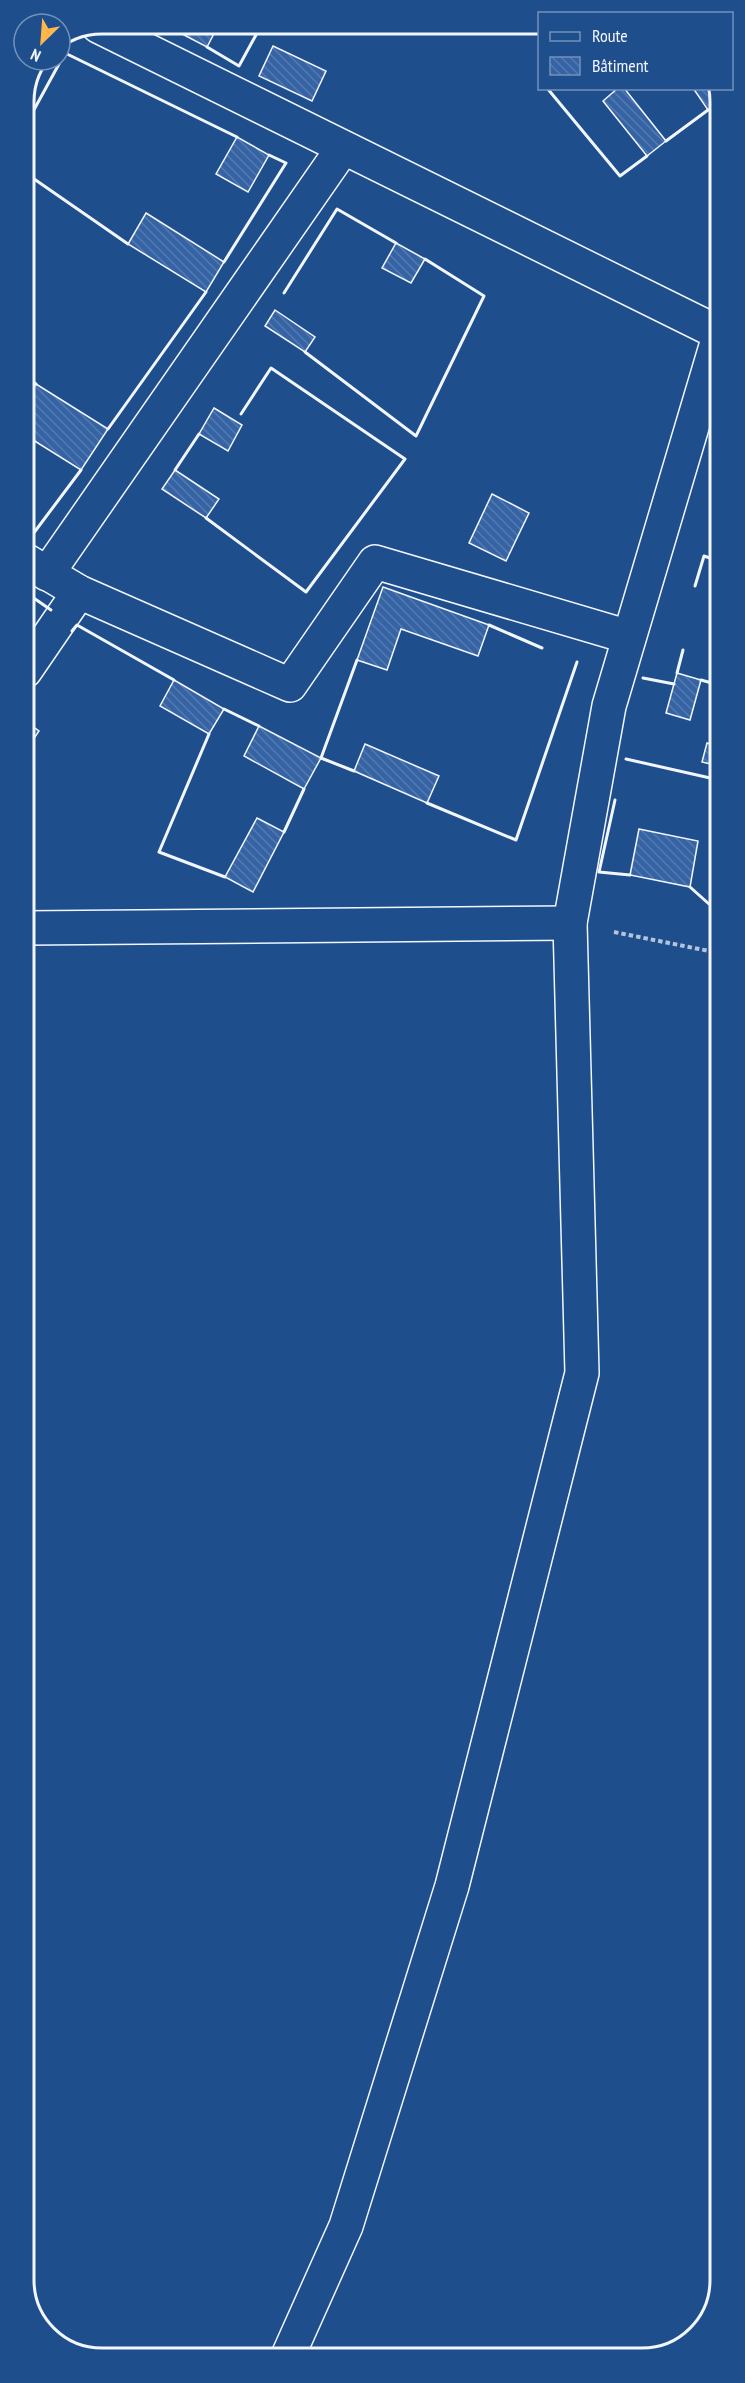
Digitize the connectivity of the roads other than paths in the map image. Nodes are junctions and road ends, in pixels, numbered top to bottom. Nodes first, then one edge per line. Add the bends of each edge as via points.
1 (114, 34) edge
2 (343, 148) junction
3 (710, 330) edge
4 (710, 364) edge
5 (36, 567) edge
6 (79, 592) junction
7 (629, 637) junction
8 (34, 658) edge
9 (570, 923) junction
10 (34, 928) edge
11 (291, 2348) edge

1 - 2 street
2 - 3 street
2 - 5 street
4 - 7 street
5 - 6 street
6 - 7 street via 290,685 375,562
6 - 8 street
7 - 9 street via 609,706
9 - 10 street
9 - 11 street via 582,1373 453,1886 346,2226

